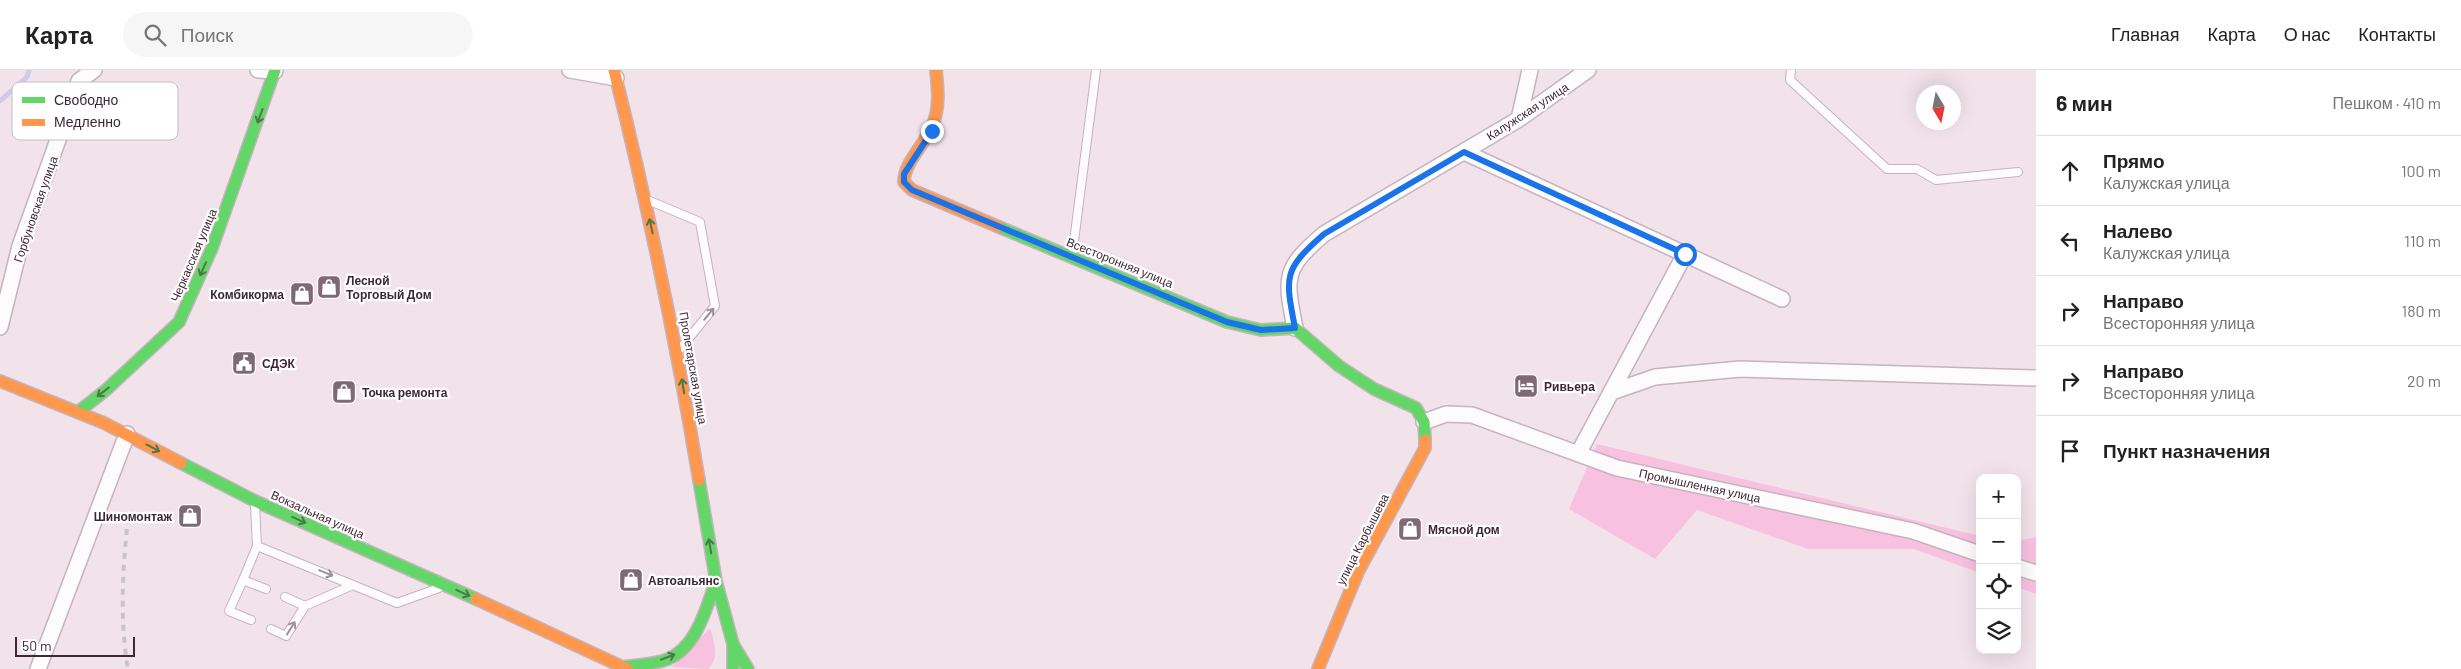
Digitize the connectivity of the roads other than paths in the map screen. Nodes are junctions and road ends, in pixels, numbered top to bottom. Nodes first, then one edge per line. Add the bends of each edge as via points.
1 (94, 70) edge
2 (104, 70) edge
3 (258, 70) edge
4 (570, 70) edge
5 (936, 70) edge
6 (1096, 70) edge
7 (1530, 70) edge
8 (1588, 70) edge
9 (1791, 70) edge
10 (275, 71) edge
11 (615, 74) edge
12 (79, 81) joint
13 (1519, 118) junction
14 (58, 140) edge
15 (1464, 152) junction
16 (2018, 172) dead end
17 (646, 199) junction
18 (1685, 254) junction
19 (1072, 258) junction
20 (1782, 299) dead end
21 (0, 327) edge
22 (1295, 328) junction
23 (678, 352) junction
24 (2036, 378) edge
25 (0, 380) edge
26 (1612, 392) junction
27 (78, 412) junction
28 (1424, 422) junction
29 (127, 434) junction
30 (1578, 454) junction
31 (254, 501) junction
32 (258, 546) junction
33 (1976, 553) edge
34 (2021, 568) edge
35 (2036, 573) edge
36 (243, 580) junction
37 (716, 581) junction
38 (353, 585) junction
39 (446, 586) junction
40 (266, 589) dead end
41 (285, 597) dead end
42 (304, 606) junction
43 (251, 620) dead end
44 (270, 629) dead end
45 (733, 644) junction
46 (624, 668) edge
47 (38, 669) edge
48 (733, 669) edge
49 (748, 669) edge
50 (1318, 669) edge

1 - 12 street
2 - 12 street
3 - 10 street
4 - 11 street
5 - 19 main road, Всесторонняя улица via 939,107 932,131 904,174 904,182 912,190
6 - 19 lane
7 - 13 street
8 - 13 street, Калужская улица
9 - 16 lane via 1790,80 1886,169 1917,169 1936,180
10 -> 27 main road, Черкасская улица via 212,248 179,322
11 - 17 main road, Пролетарская улица
13 - 15 street, Калужская улица
14 - 21 street, Горбуновская улица via 20,246
15 - 18 street
15 - 22 street, Калужская улица via 1324,234 1306,250 1292,268 1288,289
23 -> 17 main road, Пролетарская улица
23 -> 17 lane via 715,306 700,222
18 - 20 street
18 - 26 street
19 - 22 main road, Всесторонняя улица via 1227,322 1261,330
22 - 28 main road via 1339,366 1374,389 1416,408
37 -> 23 main road, Пролетарская улица
24 - 26 street via 1740,369 1655,378
25 - 27 main road, Вокзальная улица
26 - 30 street
27 - 29 main road, Вокзальная улица
28 - 30 street, Промышленная улица via 1446,414 1472,415
28 - 50 main road, улица Карбышева via 1426,448 1358,572
29 -> 31 main road, Вокзальная улица
29 - 47 street
30 - 33 street, Промышленная улица via 1617,468 1913,531
31 - 32 lane
31 -> 39 main road, Вокзальная улица
32 - 36 lane
32 -> 38 lane
34 - 35 street
36 - 40 lane
36 - 43 lane via 229,612
37 - 45 main road, Пролетарская улица
46 -> 37 main road via 671,659 686,646 696,631
38 - 39 lane via 397,603
38 - 42 lane
39 -> 46 main road, Вокзальная улица
41 - 42 lane
44 -> 42 lane via 286,636
45 - 48 main road
45 - 49 main road, Пролетарская улица

